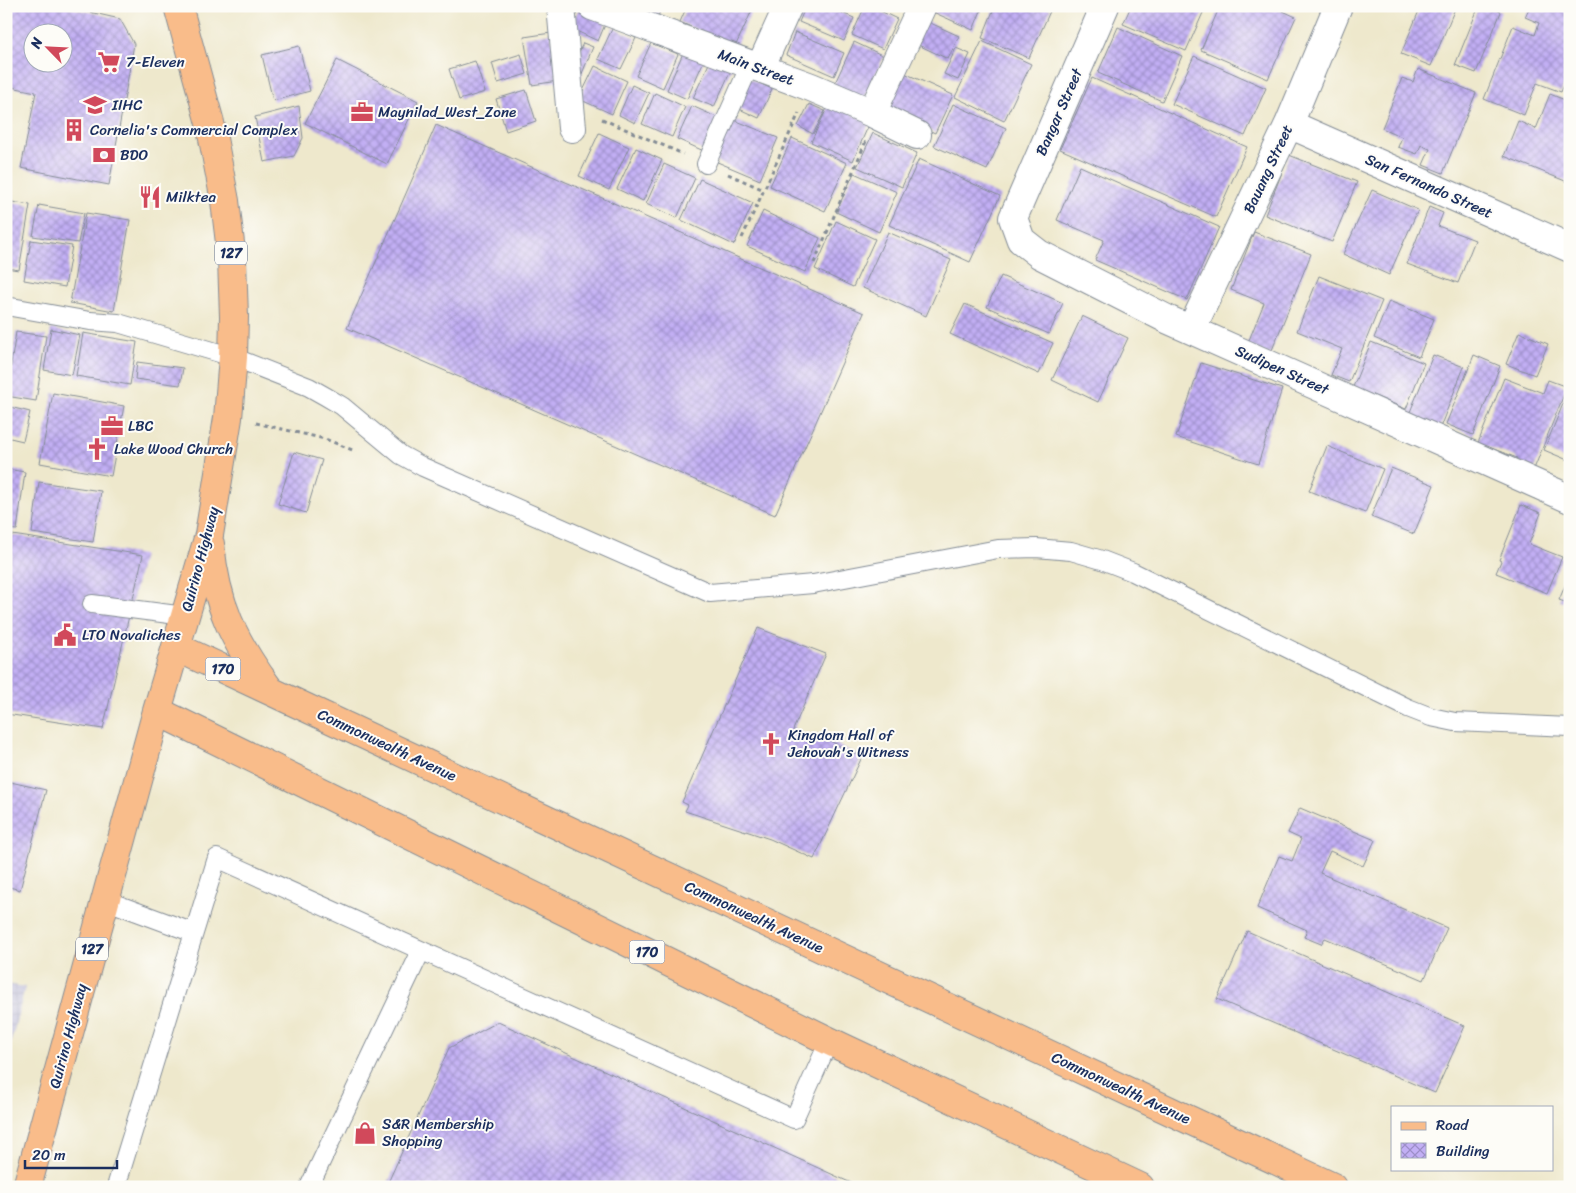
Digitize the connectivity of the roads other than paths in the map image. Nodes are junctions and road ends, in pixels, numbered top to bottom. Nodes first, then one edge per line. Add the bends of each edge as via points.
1 (178, 6) edge
2 (561, 6) edge
3 (592, 6) edge
4 (788, 6) edge
5 (922, 6) edge
6 (1105, 6) edge
7 (1338, 6) edge
8 (755, 67) junction
9 (874, 115) junction
10 (571, 116) road end
11 (1289, 124) junction
12 (918, 135) dead end
13 (706, 164) road end
14 (1013, 218) joint
15 (1570, 248) edge
16 (6, 306) edge
17 (1192, 328) junction
18 (233, 358) junction
19 (1570, 499) edge
20 (209, 534) junction
21 (92, 604) dead end
22 (185, 616) junction
23 (176, 647) junction
24 (270, 690) junction
25 (157, 711) junction
26 (1570, 727) edge
27 (105, 900) junction
28 (194, 933) junction
29 (421, 951) junction
30 (829, 1041) junction
31 (33, 1184) edge
32 (116, 1187) edge
33 (309, 1187) edge
34 (1140, 1187) edge
35 (1332, 1187) edge

1 - 18 main road, Quirino Highway / 127 via 210,123 225,201 232,260
2 - 10 street
3 - 8 street, Main Street
4 - 8 street
5 - 9 street
6 - 14 street, Bangar Street
7 - 11 street, Bauang Street
8 - 9 street, Main Street
8 - 13 lane
9 - 12 street, Main Street
11 - 15 street, San Fernando Street
11 - 17 street, Bauang Street
14 - 17 street, Sudipen Street via 1021,240 1039,254 1169,320
16 - 18 lane via 118,323
17 - 19 street, Sudipen Street
18 - 20 main road, Quirino Highway / 127 via 227,426
18 - 26 lane via 309,387 342,406 401,455 451,480 710,593 813,584 998,549 1070,551 1133,572 1408,708 1455,722
20 - 22 main road, Quirino Highway / 127
20 - 24 main road via 220,602 250,663
21 - 22 lane
22 - 23 main road, Quirino Highway / 127
23 - 24 main road, Commonwealth Avenue / 170
23 - 25 main road, Quirino Highway / 127
24 - 35 main road, Commonwealth Avenue / 170
25 - 27 main road, Quirino Highway / 127
25 - 30 main road, 170
27 - 28 lane
27 - 31 main road, Quirino Highway / 127
28 - 29 lane via 217,858
28 - 32 lane
29 - 30 lane via 794,1119
29 - 33 lane
30 - 34 main road, 170

